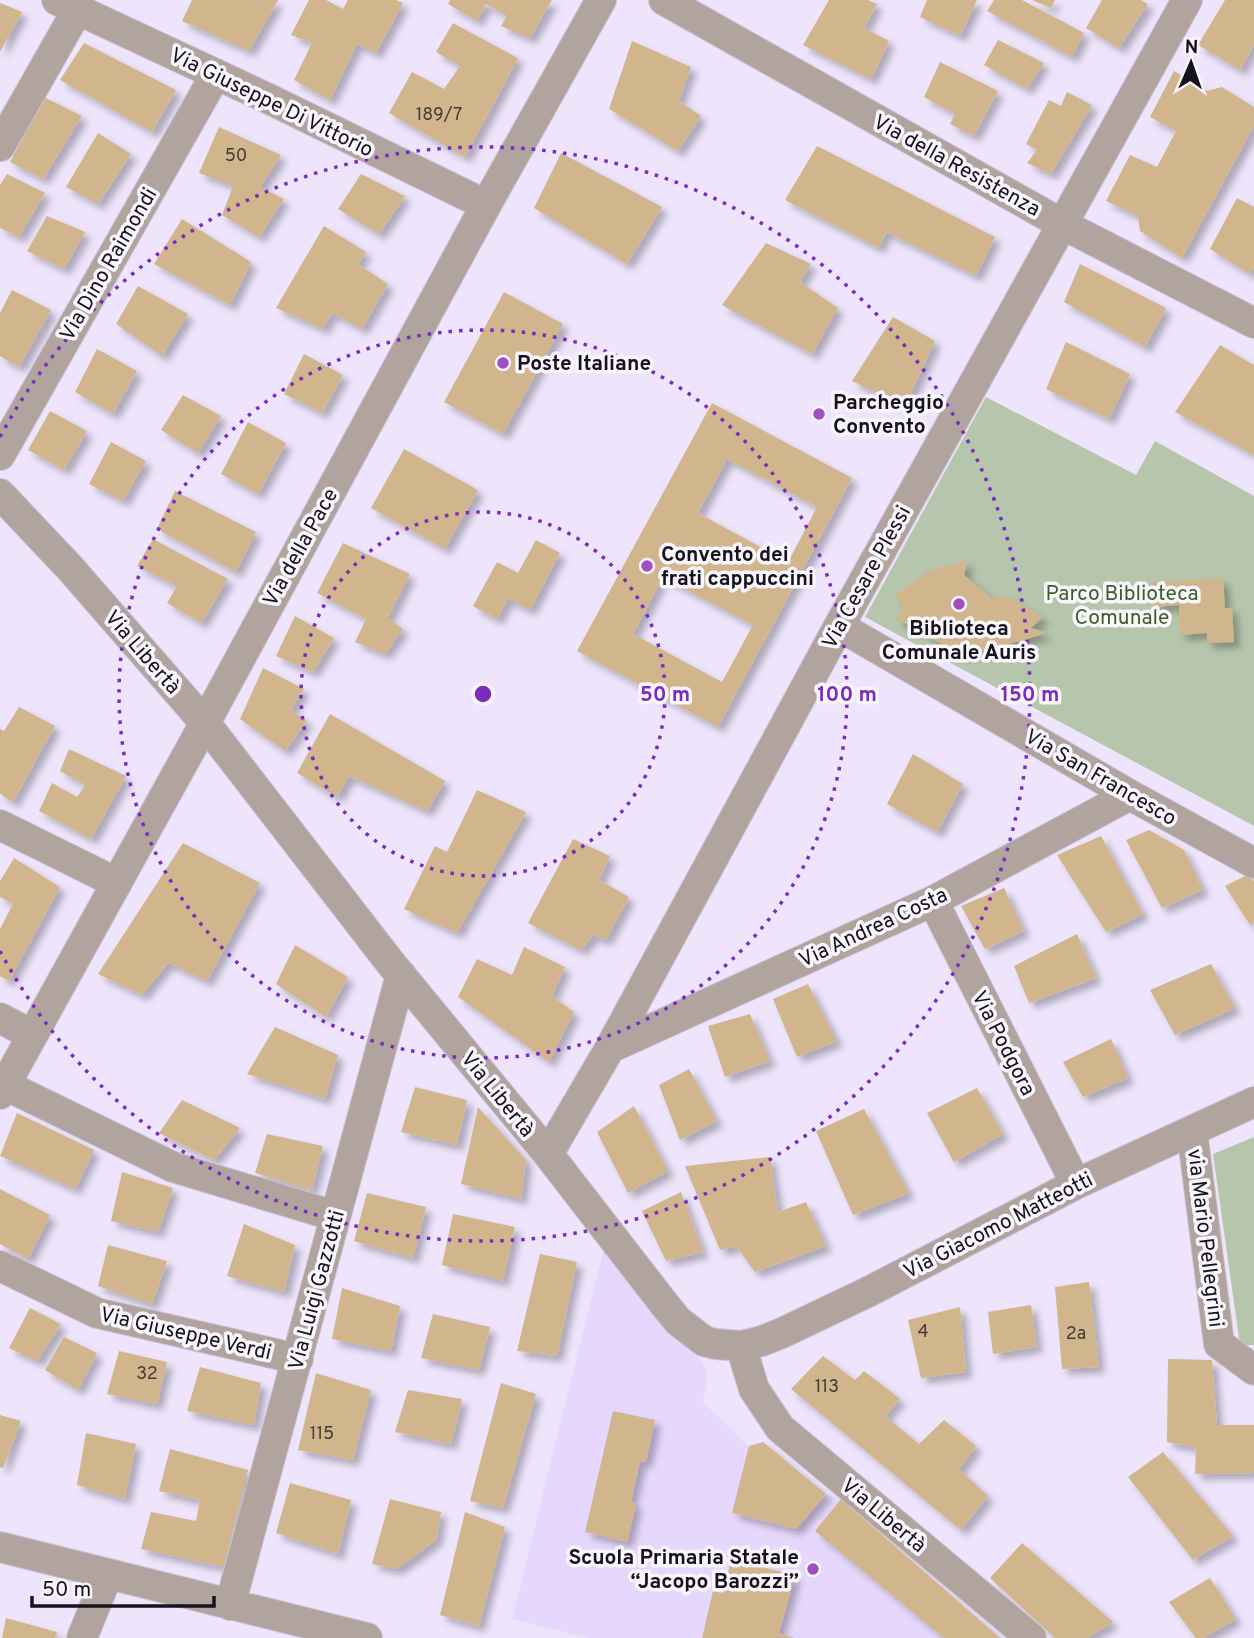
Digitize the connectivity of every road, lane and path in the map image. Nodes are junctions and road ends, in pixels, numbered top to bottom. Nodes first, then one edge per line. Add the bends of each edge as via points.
1 (601, 0) edge
2 (664, 0) edge
3 (1187, 0) edge
4 (68, 4) edge
5 (216, 74) junction
6 (0, 146) edge
7 (486, 205) junction
8 (1062, 224) junction
9 (1254, 323) edge
10 (0, 454) edge
11 (0, 494) edge
12 (839, 626) junction
13 (205, 723) junction
14 (1130, 795) junction
15 (0, 825) edge
16 (1254, 863) edge
17 (117, 883) junction
18 (933, 901) junction
19 (401, 975) junction
20 (0, 1018) edge
21 (32, 1035) junction
22 (610, 1048) junction
23 (2, 1090) edge
24 (1254, 1102) edge
25 (1192, 1131) junction
26 (548, 1154) junction
27 (1076, 1184) junction
28 (335, 1216) junction
29 (0, 1266) edge
30 (741, 1346) junction
31 (298, 1359) junction
32 (1254, 1370) edge
33 (0, 1547) edge
34 (108, 1574) junction
35 (230, 1605) junction
36 (82, 1638) edge
37 (367, 1638) edge
38 (1031, 1638) edge

1 - 7 street, Via della Pace
2 - 8 street, Via della Resistenza
3 - 8 street, Via Cesare Plessi
4 - 5 street, Via Giuseppe Di Vittorio
4 - 6 street
5 - 7 street, Via Giuseppe Di Vittorio
5 - 10 street, Via Dino Raimondi
7 - 13 street, Via della Pace
8 - 9 street, Via della Resistenza
8 - 12 street, Via Cesare Plessi
11 - 13 street, Via Libertà
12 - 14 street, Via San Francesco
12 - 22 street, Via Cesare Plessi
13 - 17 street, Via della Pace
13 - 19 street, Via Libertà
14 - 16 street, Via San Francesco
14 - 18 street, Via Andrea Costa
15 - 17 street
17 - 21 street, Via della Pace
18 - 22 street, Via Andrea Costa
18 - 27 street, Via Podgora
19 - 26 street, Via Libertà
19 - 28 street, Via Luigi Gazzotti
20 - 21 street
21 - 23 street, Via della Pace
22 - 26 street, Via Cesare Plessi
23 - 28 street via 173,1167
24 - 25 street, Via Giacomo Matteotti
25 - 27 street, Via Giacomo Matteotti
25 - 32 street, via Mario Pellegrini via 1219,1345
26 - 30 street, Via Libertà via 678,1321 704,1341
27 - 30 street, Via Giacomo Matteotti via 855,1298 782,1333
28 - 31 street, Via Luigi Gazzotti
29 - 31 street, Via Giuseppe Verdi via 97,1313
30 - 38 street, Via Libertà via 754,1389 780,1428
31 - 35 street, Via Luigi Gazzotti
33 - 34 street
34 - 35 street
34 - 36 street
35 - 37 street

